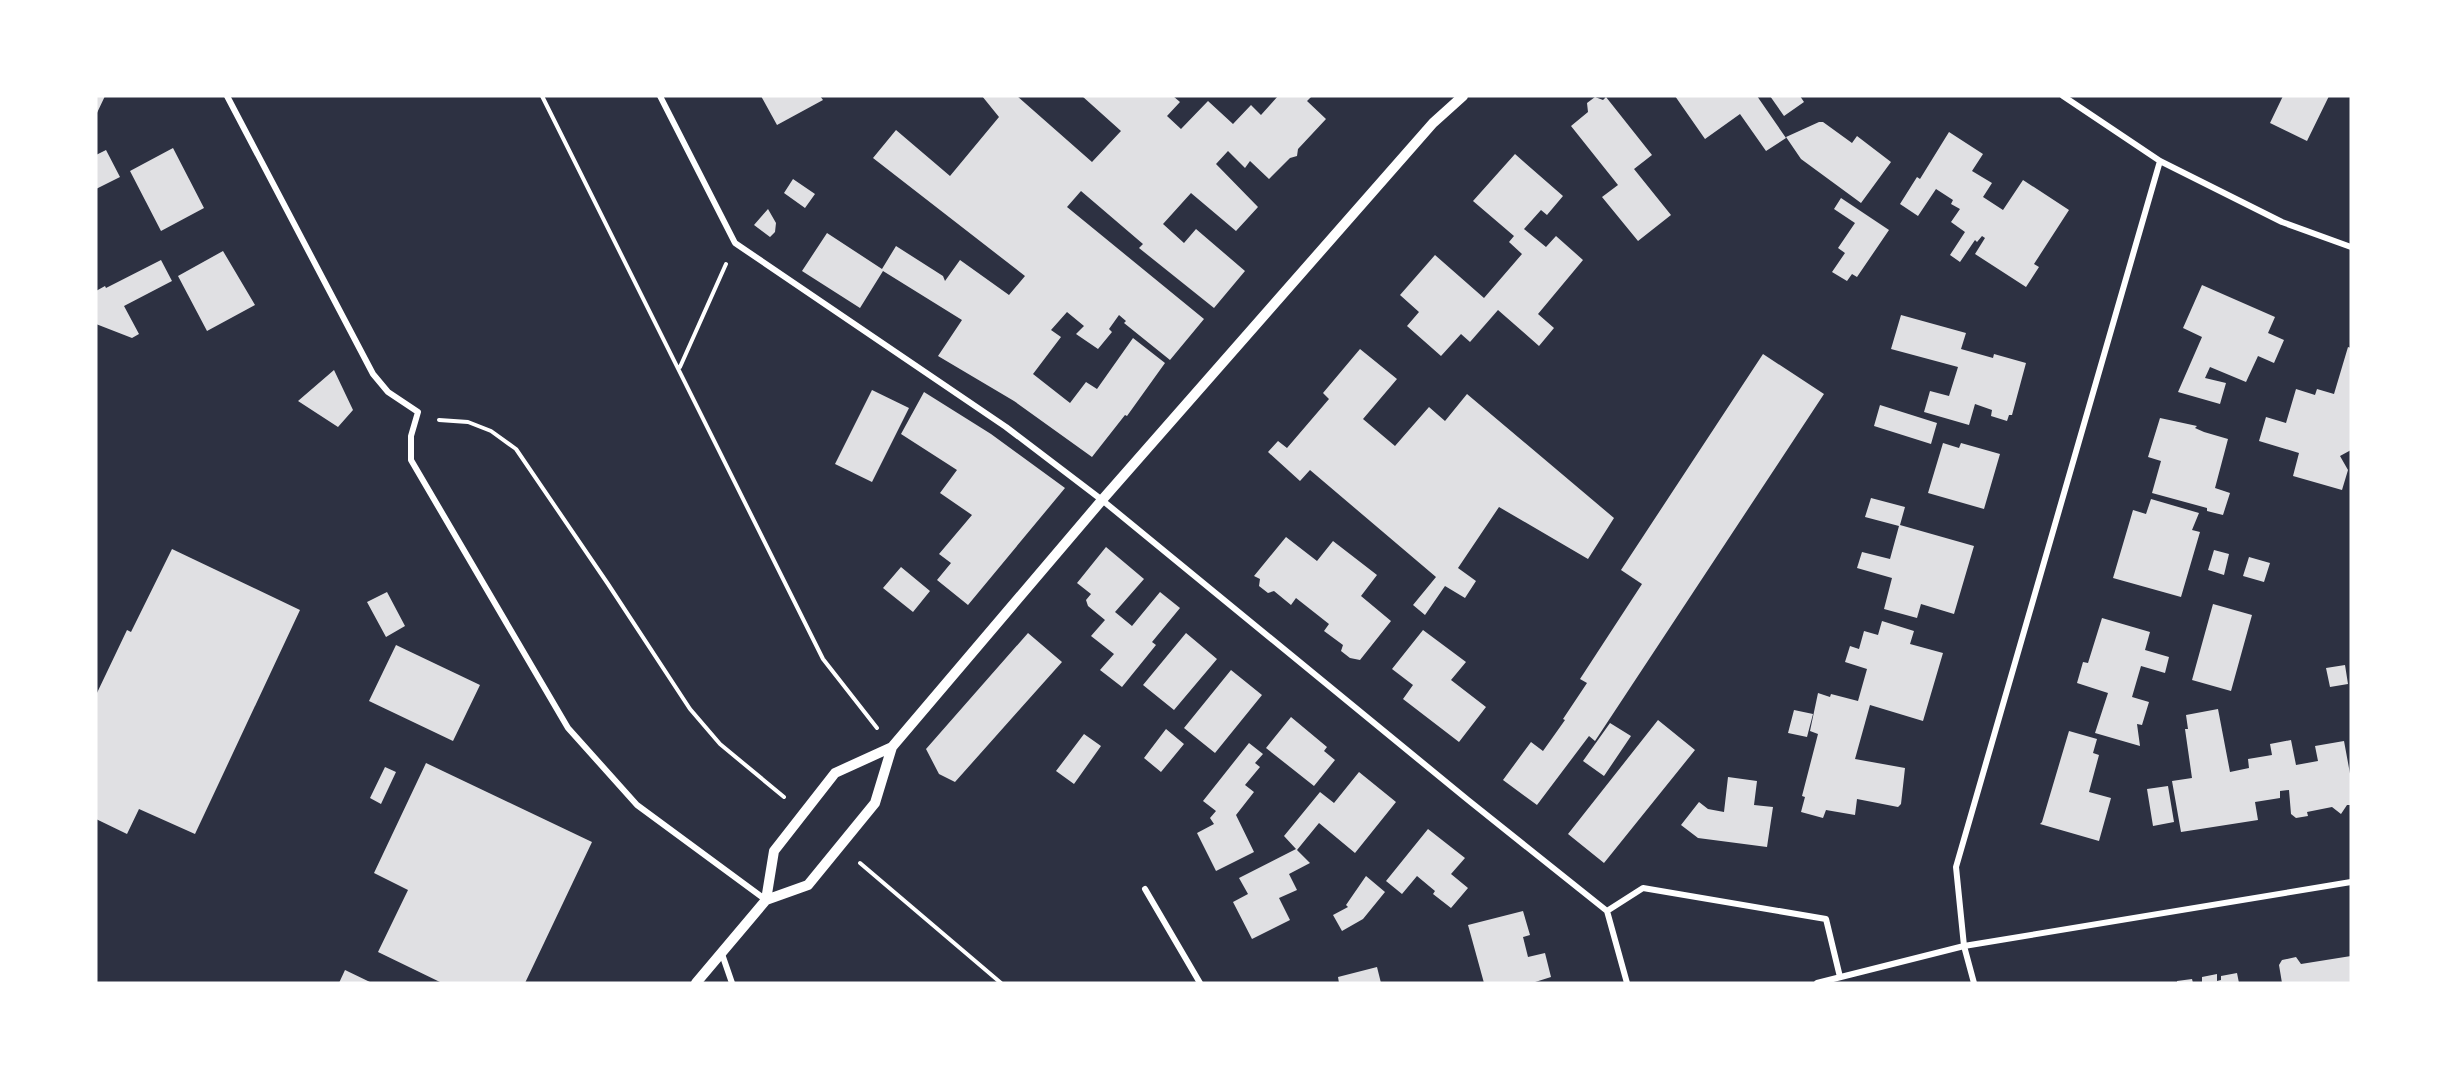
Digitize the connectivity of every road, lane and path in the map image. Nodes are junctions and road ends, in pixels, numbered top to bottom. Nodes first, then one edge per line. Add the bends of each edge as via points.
1 (227, 96) edge
2 (542, 96) edge
3 (660, 96) edge
4 (1463, 96) edge
5 (2063, 96) edge
6 (2160, 161) junction
7 (735, 243) junction
8 (2351, 247) edge
9 (679, 367) junction
10 (418, 412) junction
11 (1102, 500) junction
12 (892, 747) junction
13 (803, 814) junction
14 (841, 846) junction
15 (2351, 882) edge
16 (1145, 889) dead end
17 (766, 900) junction
18 (1607, 910) junction
19 (1964, 946) junction
20 (722, 954) junction
21 (1840, 977) junction
22 (696, 983) edge
23 (732, 983) edge
24 (1001, 983) edge
25 (1200, 983) edge
26 (1627, 983) edge
27 (1817, 983) edge
28 (1974, 983) edge

1 - 10 street via 373,374 388,392
2 - 9 path
3 - 7 street
4 - 11 street via 1433,123
5 - 6 street
6 - 8 street via 2282,222
6 - 19 street via 1956,867
7 - 9 path
7 - 11 street via 1006,427
9 - 12 path via 823,659
10 - 13 path via 491,431 516,449 690,709 720,744
10 - 17 street via 411,436 411,459 567,728 637,805
11 - 12 street
11 - 18 street
12 - 13 street via 835,773
12 - 14 street via 875,803
13 - 17 street via 774,851
14 - 17 street via 808,885
14 - 24 path
15 - 19 street
16 - 25 street
17 - 20 street
18 - 21 street via 1643,888 1826,919
18 - 26 street
19 - 21 street
19 - 28 street
20 - 22 street
20 - 23 street
21 - 27 street

